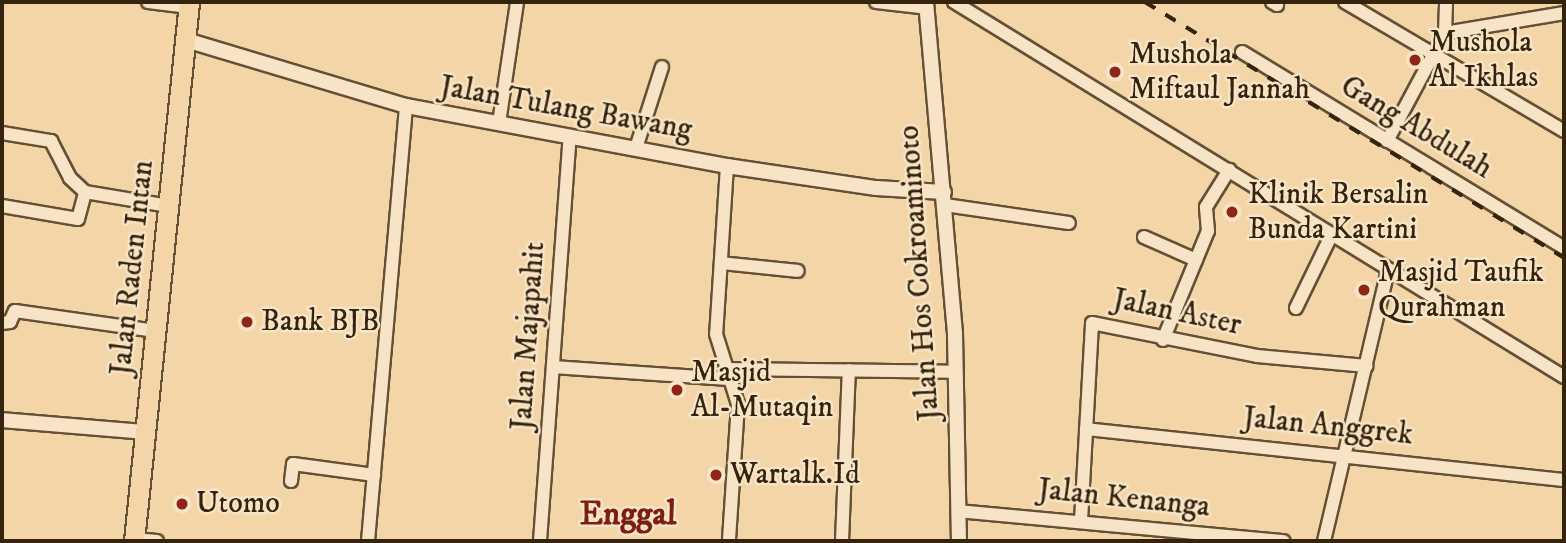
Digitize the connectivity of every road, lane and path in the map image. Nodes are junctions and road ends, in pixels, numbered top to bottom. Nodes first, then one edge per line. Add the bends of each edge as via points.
1 (148, 2) edge
2 (517, 2) edge
3 (876, 2) edge
4 (954, 2) edge
5 (1345, 2) edge
6 (1446, 2) edge
7 (188, 5) edge
8 (926, 5) edge
9 (1561, 10) edge
10 (1446, 33) junction
11 (186, 40) junction
12 (1242, 52) dead end
13 (1436, 52) junction
14 (662, 67) dead end
15 (406, 106) junction
16 (499, 123) junction
17 (1564, 131) edge
18 (2, 133) edge
19 (570, 135) junction
20 (1387, 141) junction
21 (636, 148) junction
22 (727, 166) junction
23 (1228, 170) junction
24 (85, 192) junction
25 (945, 199) junction
26 (2, 206) edge
27 (169, 206) junction
28 (1069, 223) dead end
29 (1332, 234) junction
30 (1144, 237) dead end
31 (1564, 248) edge
32 (1196, 260) junction
33 (721, 263) junction
34 (1388, 270) junction
35 (798, 271) dead end
36 (1296, 308) dead end
37 (2, 323) edge
38 (156, 331) junction
39 (1163, 340) junction
40 (1367, 366) junction
41 (553, 367) junction
42 (849, 370) junction
43 (956, 372) junction
44 (727, 374) junction
45 (1564, 377) edge
46 (2, 420) edge
47 (1086, 429) junction
48 (145, 432) junction
49 (1345, 455) junction
50 (374, 475) junction
51 (1564, 480) edge
52 (291, 481) dead end
53 (958, 511) junction
54 (1081, 521) junction
55 (134, 540) edge
56 (157, 541) edge
57 (368, 541) edge
58 (540, 541) edge
59 (729, 541) edge
60 (842, 541) edge
61 (959, 541) edge
62 (1284, 541) edge
63 (1324, 541) edge

1 - 7 street
2 - 16 street
3 - 8 street
4 - 23 street
5 - 13 street
6 - 10 street
7 - 11 main road, Jalan Raden Intan
8 - 25 street, Jalan Hos Cokroaminoto
9 - 10 street
10 - 13 street
11 - 15 street, Jalan Tulang Bawang
11 - 27 main road, Jalan Raden Intan
12 - 20 street, Gang Abdulah
13 - 17 street
13 - 20 street
14 - 21 street
15 - 16 street, Jalan Tulang Bawang
15 - 50 street
16 - 19 street, Jalan Tulang Bawang
18 - 24 street via 51,141 69,178
19 - 21 street, Jalan Tulang Bawang
19 - 41 street, Jalan Majapahit
20 - 31 street, Gang Abdulah
21 - 22 street, Jalan Tulang Bawang
22 - 25 street, Jalan Tulang Bawang
22 - 33 street
23 - 29 street
23 - 32 street via 1206,207 1210,222
24 - 26 street via 78,219
24 - 27 street
25 - 28 street
25 - 43 street, Jalan Hos Cokroaminoto
27 - 38 main road, Jalan Raden Intan
29 - 34 street
29 - 36 street
30 - 32 street
32 - 39 street
33 - 35 street
33 - 44 street via 716,334
34 - 40 street
34 - 45 street
37 - 38 street via 10,322 15,311
38 - 48 main road, Jalan Raden Intan
39 - 40 street, Jalan Aster via 1257,356
39 - 47 street, Jalan Aster via 1090,324
40 - 49 street
41 - 44 street
41 - 58 street, Jalan Majapahit
42 - 43 street
42 - 44 street
42 - 60 street
43 - 53 street, Jalan Hos Cokroaminoto
44 - 59 street via 739,422
46 - 48 street
47 - 49 street, Jalan Anggrek
47 - 54 street, Jalan Aster
48 - 55 main road, Jalan Raden Intan
49 - 51 street, Jalan Anggrek
49 - 63 street
50 - 52 street via 293,464
50 - 57 street
53 - 54 street, Jalan Kenanga
53 - 61 street, Jalan Hos Cokroaminoto
54 - 62 street, Jalan Kenanga
55 - 56 street

